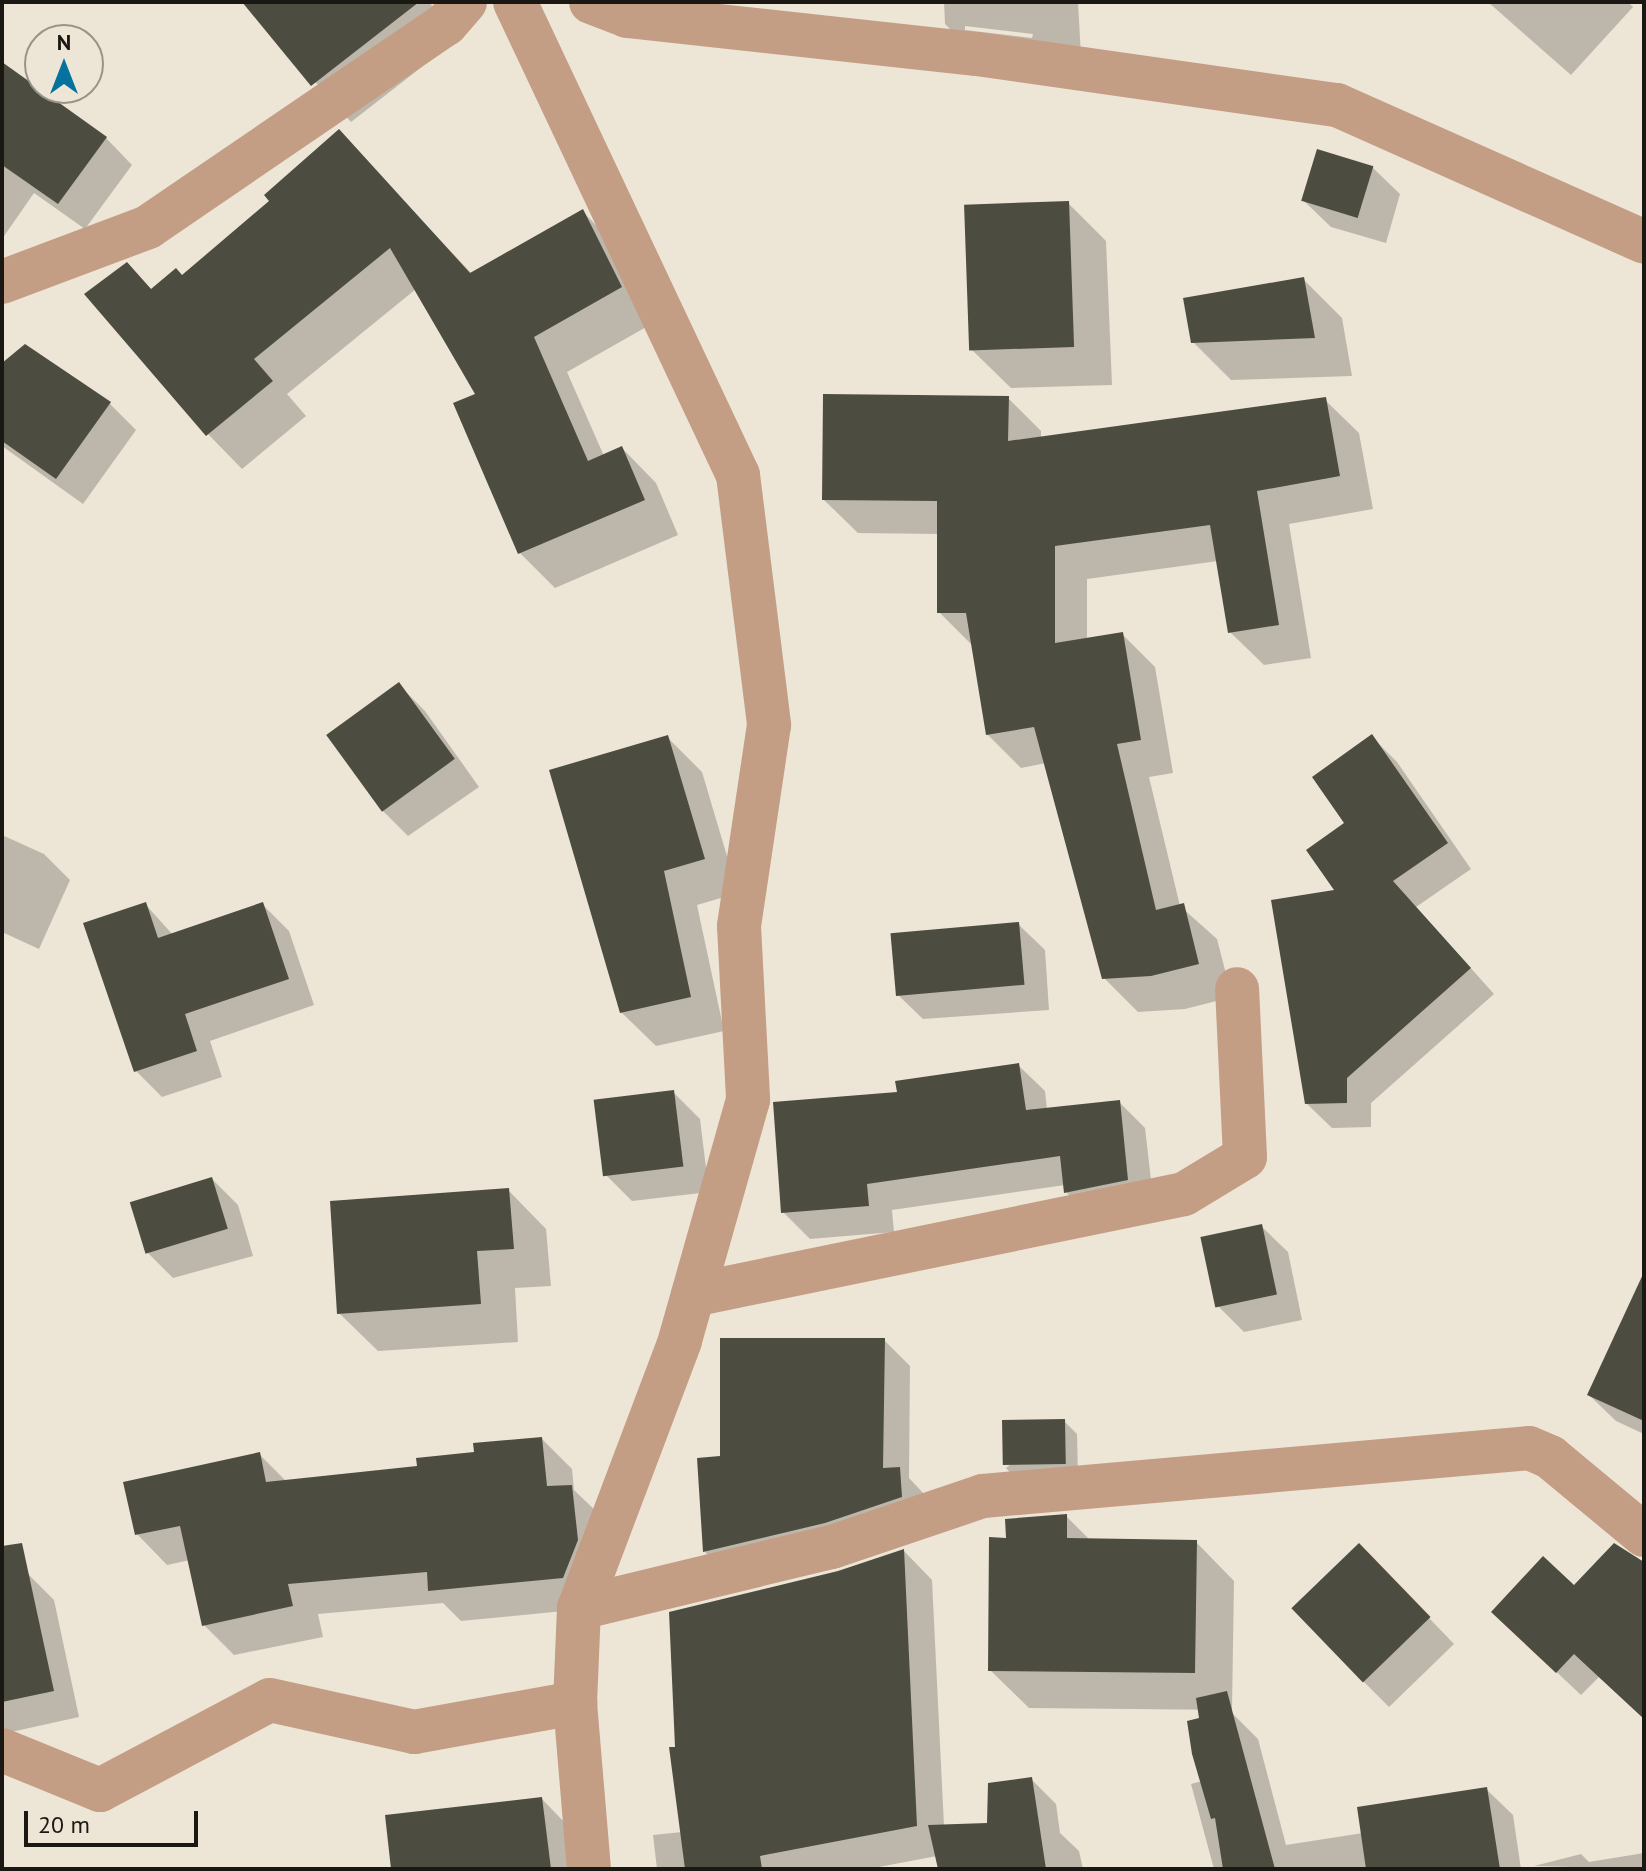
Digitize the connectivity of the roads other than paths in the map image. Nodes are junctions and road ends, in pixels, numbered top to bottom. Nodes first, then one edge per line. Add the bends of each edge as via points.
1 (465, 2) edge
2 (515, 2) edge
3 (591, 2) edge
4 (1644, 242) edge
5 (2, 282) edge
6 (1237, 989) dead end
7 (693, 1295) junction
8 (1644, 1535) edge
9 (579, 1608) junction
10 (575, 1703) junction
11 (2, 1750) edge
12 (589, 1869) edge

1 - 5 street via 446,24 148,227
2 - 7 street via 738,475 769,725 739,926 748,1100
3 - 4 street via 627,16 977,54 1337,105
6 - 7 street via 1245,1157 1184,1194
7 - 9 street
8 - 9 street via 1550,1457 1529,1448 983,1496 832,1547
9 - 10 street
10 - 11 street via 414,1732 270,1700 100,1790
10 - 12 street

